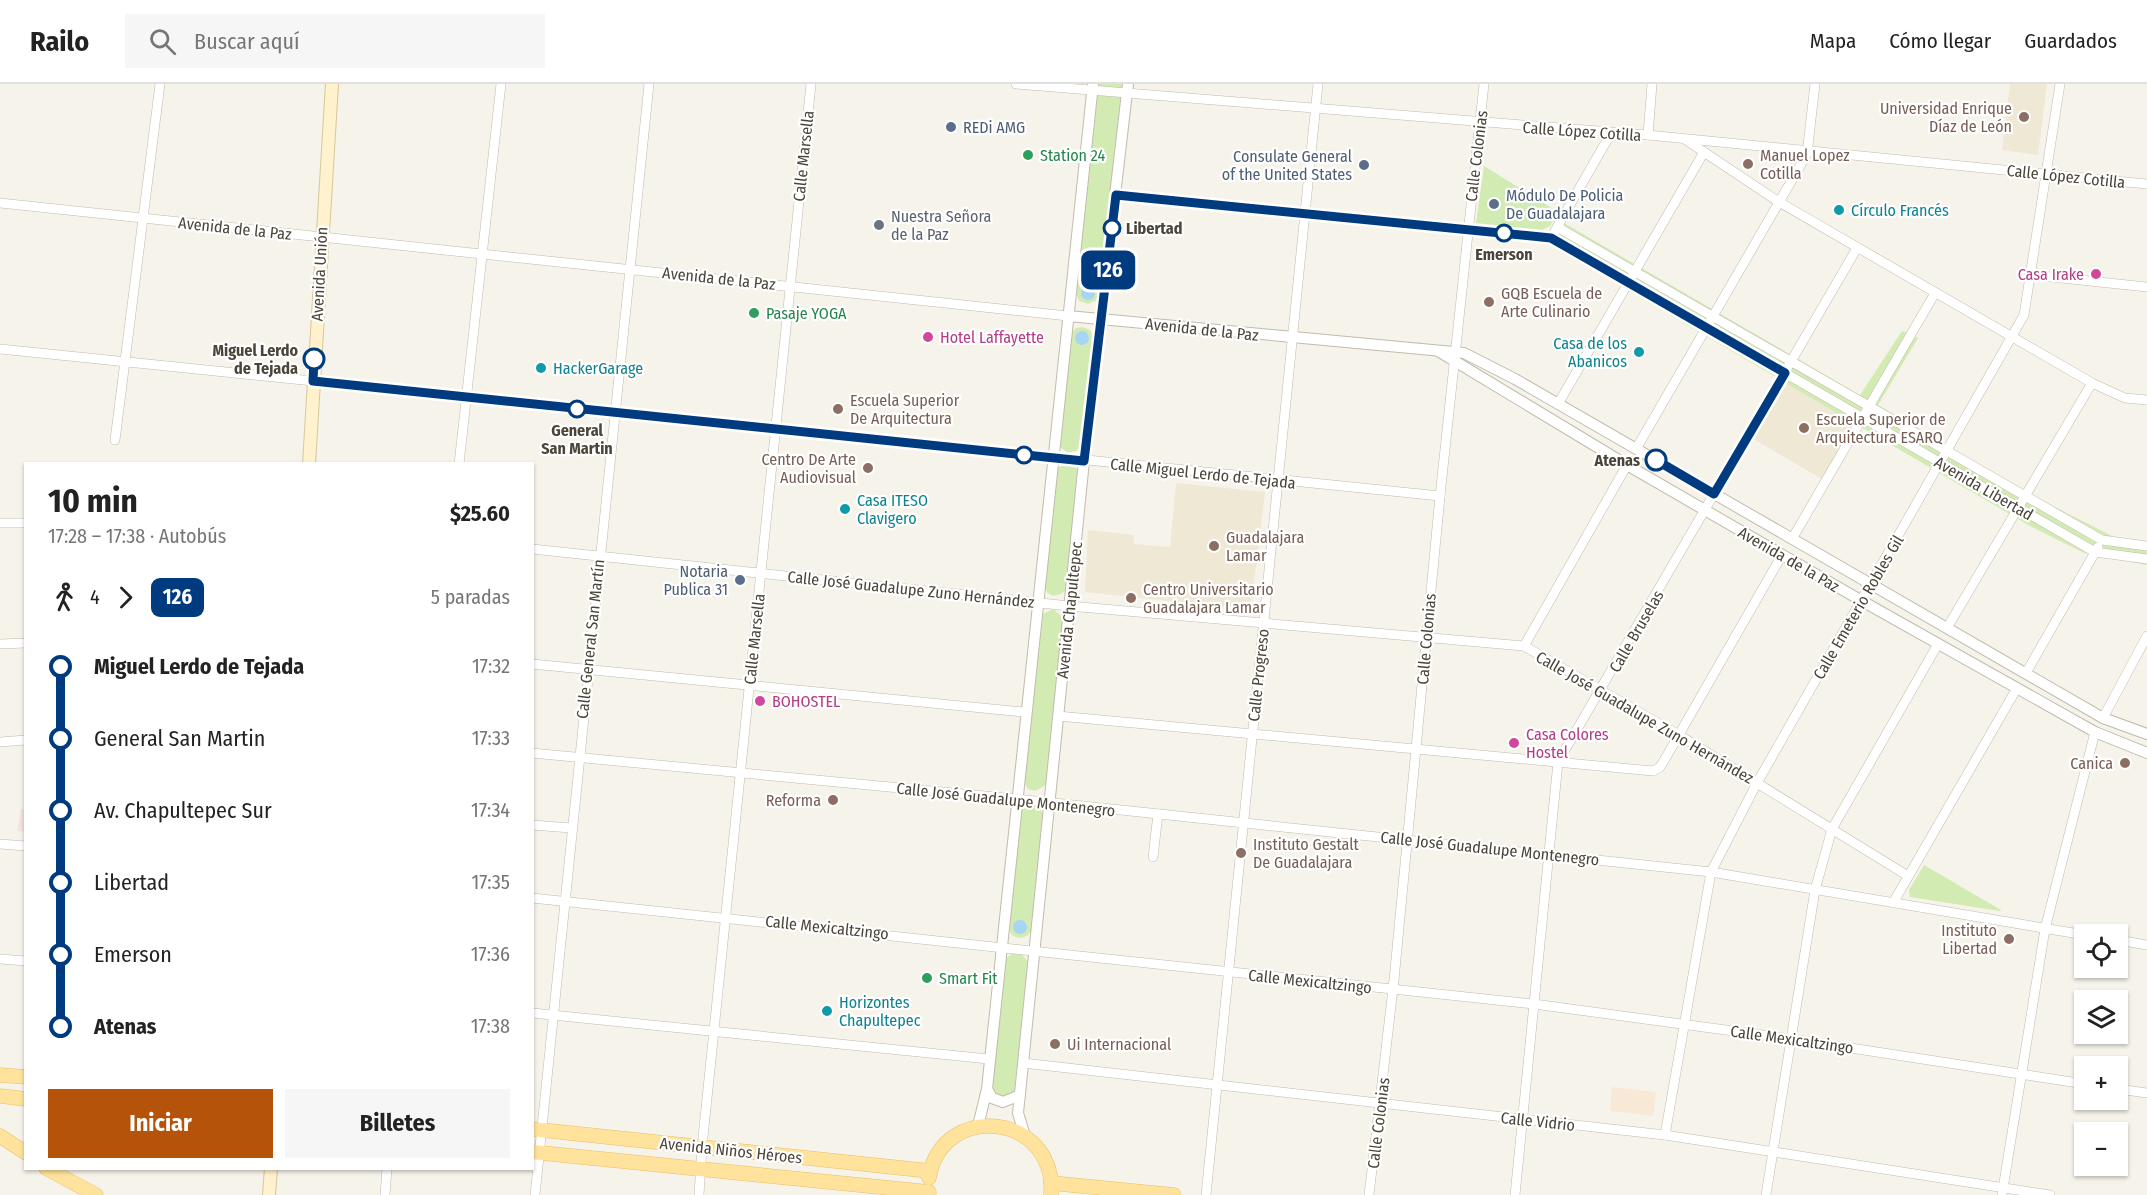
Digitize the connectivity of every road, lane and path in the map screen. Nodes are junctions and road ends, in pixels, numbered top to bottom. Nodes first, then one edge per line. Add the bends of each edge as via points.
1 (160, 84) edge
2 (332, 84) edge
3 (501, 84) edge
4 (649, 84) edge
5 (811, 84) edge
6 (1016, 84) edge
7 (1318, 84) edge
8 (1484, 84) edge
9 (1652, 84) edge
10 (1815, 84) edge
11 (2060, 84) edge
12 (1092, 88) edge
13 (1127, 89) edge
14 (1316, 108) junction
15 (1481, 123) junction
16 (1611, 133) junction
17 (1648, 135) junction
18 (1684, 139) junction
19 (1808, 151) junction
20 (1704, 152) junction
21 (2047, 174) junction
22 (2147, 184) edge
23 (1116, 195) junction
24 (1779, 202) junction
25 (0, 203) edge
26 (1305, 213) junction
27 (143, 218) junction
28 (1557, 228) junction
29 (1468, 230) junction
30 (321, 237) junction
31 (1551, 238) junction
32 (1857, 248) junction
33 (482, 254) junction
34 (630, 269) junction
35 (1635, 271) junction
36 (2032, 275) junction
37 (1628, 283) junction
38 (790, 286) junction
39 (2147, 287) edge
40 (1935, 293) junction
41 (1068, 316) junction
42 (1713, 316) junction
43 (1102, 320) junction
44 (1706, 328) junction
45 (1293, 338) junction
46 (2013, 338) junction
47 (0, 349) edge
48 (1454, 356) junction
49 (1792, 361) junction
50 (125, 362) junction
51 (1785, 373) junction
52 (313, 381) junction
53 (2092, 383) junction
54 (466, 397) junction
55 (2147, 400) edge
56 (1558, 404) junction
57 (1868, 406) junction
58 (614, 412) junction
59 (1862, 418) junction
60 (775, 429) junction
61 (115, 440) dead end
62 (1636, 449) junction
63 (1947, 451) junction
64 (1053, 458) junction
65 (1084, 461) junction
66 (309, 462) edge
67 (459, 462) edge
68 (1941, 463) junction
69 (1627, 465) junction
70 (1278, 480) junction
71 (1714, 494) junction
72 (1440, 496) junction
73 (2025, 496) junction
74 (2017, 507) junction
75 (1705, 511) junction
76 (0, 523) edge
77 (24, 523) edge
78 (1792, 539) junction
79 (2102, 540) junction
80 (2147, 546) edge
81 (534, 549) edge
82 (2095, 552) junction
83 (1782, 555) junction
84 (599, 556) junction
85 (2147, 559) edge
86 (761, 573) junction
87 (1871, 585) junction
88 (1862, 601) junction
89 (1038, 602) junction
90 (1069, 606) junction
91 (1264, 623) junction
92 (1947, 628) junction
93 (2147, 636) edge
94 (1426, 638) junction
95 (24, 643) edge
96 (0, 644) edge
97 (1938, 644) junction
98 (1524, 646) junction
99 (534, 664) edge
100 (587, 669) junction
101 (2026, 673) junction
102 (749, 685) junction
103 (2017, 688) junction
104 (1601, 691) junction
105 (1024, 712) junction
106 (1058, 716) junction
107 (2103, 718) junction
108 (2096, 732) junction
109 (1252, 734) junction
110 (2147, 734) edge
111 (1679, 735) junction
112 (24, 740) edge
113 (0, 742) edge
114 (1416, 749) junction
115 (534, 753) edge
116 (2147, 753) edge
117 (579, 758) junction
118 (1558, 762) junction
119 (740, 773) junction
120 (1757, 783) junction
121 (1016, 799) junction
122 (1050, 803) junction
123 (1158, 814) junction
124 (1244, 823) junction
125 (534, 825) edge
126 (572, 828) junction
127 (1832, 829) junction
128 (1407, 839) junction
129 (0, 844) edge
130 (24, 846) edge
131 (1549, 854) junction
132 (1153, 857) dead end
133 (1711, 872) junction
134 (1908, 876) junction
135 (1815, 890) junction
136 (534, 898) edge
137 (564, 901) junction
138 (1893, 903) junction
139 (726, 917) junction
140 (2045, 929) junction
141 (2074, 933) edge
142 (2128, 942) edge
143 (1001, 945) junction
144 (2147, 945) edge
145 (1035, 949) junction
146 (0, 959) edge
147 (24, 961) edge
148 (1228, 973) junction
149 (1393, 990) junction
150 (1534, 1004) junction
151 (534, 1013) edge
152 (553, 1015) junction
153 (1684, 1024) junction
154 (714, 1032) junction
155 (1792, 1038) junction
156 (989, 1059) junction
157 (1023, 1063) junction
158 (0, 1075) edge
159 (2022, 1075) junction
160 (24, 1077) edge
161 (2074, 1082) edge
162 (1217, 1085) junction
163 (987, 1089) junction
164 (2128, 1090) edge
165 (2147, 1093) edge
166 (1020, 1095) junction
167 (0, 1096) edge
168 (24, 1099) edge
169 (1380, 1103) junction
170 (1523, 1119) junction
171 (978, 1126) junction
172 (537, 1130) edge
173 (1665, 1135) junction
174 (0, 1136) edge
175 (1025, 1136) junction
176 (0, 1146) edge
177 (702, 1147) junction
178 (24, 1152) edge
179 (536, 1152) edge
180 (1773, 1152) junction
181 (24, 1158) edge
182 (700, 1169) junction
183 (50, 1170) edge
184 (271, 1170) edge
185 (387, 1170) edge
186 (930, 1171) junction
187 (1051, 1189) edge
188 (2003, 1191) edge
189 (929, 1193) edge
190 (96, 1195) edge
191 (269, 1195) edge
192 (385, 1195) edge
193 (535, 1195) edge
194 (699, 1195) edge
195 (1174, 1195) edge
196 (1206, 1195) edge
197 (1369, 1195) edge
198 (1515, 1195) edge
199 (1766, 1195) edge
200 (2050, 1195) edge

1 - 27 street
2 - 30 main road, Avenida Unión
3 - 33 street
4 - 34 street, Calle General San Martín
5 - 38 street, Calle Marsella
6 - 12 street, Calle López Cotilla
7 - 14 street, Calle Progreso
8 - 15 street, Calle Colonias
9 - 17 street
10 - 19 street
11 - 21 street, Calle Emeterio Robles Gil
12 - 13 street, Calle López Cotilla
12 - 41 street, Avenida Chapultepec
13 - 14 street, Calle López Cotilla
13 - 23 street, Avenida Chapultepec
14 - 15 street, Calle López Cotilla
14 - 26 street, Calle Progreso
15 - 16 street, Calle López Cotilla
15 - 29 street, Calle Colonias
16 - 17 street, Calle López Cotilla
16 - 28 street
17 - 18 street, Calle López Cotilla
18 - 19 street, Calle López Cotilla
18 - 20 street
19 - 21 street, Calle López Cotilla
19 - 24 street
20 - 24 street
20 - 35 street
21 - 22 street, Calle López Cotilla
21 - 36 street, Calle Emeterio Robles Gil
23 - 26 street, Avenida Libertad
23 - 43 street, Avenida Chapultepec
24 - 32 street
24 - 42 street
25 - 27 street, Avenida de la Paz
26 - 29 street, Avenida Libertad
26 - 45 street, Calle Progreso
27 - 30 street, Avenida de la Paz
27 - 50 street
28 - 31 street
28 - 35 street, Avenida Libertad
29 - 31 street, Avenida Libertad
29 - 48 street, Calle Colonias
30 - 33 street, Avenida de la Paz
30 - 52 main road, Avenida Unión
31 - 37 street, Avenida Libertad
32 - 40 street
32 - 49 street, Calle Bruselas
33 - 34 street, Avenida de la Paz
33 - 54 street
34 - 38 street, Avenida de la Paz
34 - 58 street, Calle General San Martín
35 - 37 street
35 - 42 street, Avenida Libertad
36 - 39 street
36 - 46 street, Calle Emeterio Robles Gil via 2028,303
37 - 44 street, Avenida Libertad
37 - 56 street
38 - 41 street, Avenida de la Paz
38 - 60 street, Calle Marsella
40 - 46 street
40 - 57 street
41 - 43 street, Avenida de la Paz
41 - 64 street, Avenida Chapultepec
42 - 44 street
42 - 49 street, Avenida Libertad
43 - 45 street, Avenida de la Paz
43 - 65 street, Avenida Chapultepec
44 - 51 street, Avenida Libertad
44 - 62 street
45 - 48 street, Avenida de la Paz via 1437,351
45 - 70 street, Calle Progreso
46 - 53 street
46 - 63 street, Calle Emeterio Robles Gil
47 - 50 street, Calle Miguel Lerdo de Tejada
48 - 56 street, Avenida de la Paz via 1505,374
48 - 69 street, Avenida de la Paz
48 - 72 street, Calle Colonias
49 - 51 street, Calle Bruselas
49 - 57 street, Avenida Libertad
50 - 52 street, Calle Miguel Lerdo de Tejada
50 - 61 street
51 - 59 street, Avenida Libertad
51 - 71 street, Calle Bruselas
52 - 54 street, Calle Miguel Lerdo de Tejada
52 - 66 main road, Avenida Unión
53 - 55 street via 2125,398
53 - 73 street
54 - 58 street, Calle Miguel Lerdo de Tejada
54 - 67 street
56 - 62 street, Avenida de la Paz
57 - 59 street
57 - 63 street, Avenida Libertad
58 - 60 street, Calle Miguel Lerdo de Tejada
58 - 84 street, Calle General San Martín
59 - 68 street, Avenida Libertad
59 - 78 street
60 - 64 street, Calle Miguel Lerdo de Tejada
60 - 86 street, Calle Marsella
62 - 71 street, Avenida de la Paz
63 - 68 street, Calle Emeterio Robles Gil
63 - 73 street, Avenida Libertad
64 - 65 street, Calle Miguel Lerdo de Tejada
64 - 89 street, Avenida Chapultepec
65 - 70 street, Calle Miguel Lerdo de Tejada
65 - 90 street, Avenida Chapultepec
68 - 74 street, Avenida Libertad
68 - 87 street, Calle Emeterio Robles Gil
69 - 75 street, Avenida de la Paz
69 - 98 street
70 - 72 street, Calle Miguel Lerdo de Tejada
70 - 91 street, Calle Progreso
71 - 75 street, Calle Bruselas
71 - 78 street, Avenida de la Paz
72 - 94 street, Calle Colonias
73 - 74 street
73 - 79 street, Avenida Libertad
74 - 82 street, Avenida Libertad
74 - 92 street
75 - 83 street, Avenida de la Paz
75 - 104 street, Calle Bruselas
76 - 77 street
78 - 87 street, Avenida de la Paz
79 - 80 street, Avenida Libertad
79 - 82 street
81 - 84 street, Calle José Guadalupe Zuno Hernández
82 - 85 street, Avenida Libertad
82 - 101 street
83 - 88 street, Avenida de la Paz
83 - 111 street
84 - 86 street, Calle José Guadalupe Zuno Hernández
84 - 100 street, Calle General San Martín
86 - 89 street, Calle José Guadalupe Zuno Hernández
86 - 102 street, Calle Marsella
87 - 88 street, Calle Emeterio Robles Gil
87 - 92 street, Avenida de la Paz
88 - 97 street, Avenida de la Paz
88 - 120 street, Calle Emeterio Robles Gil
89 - 90 street, Calle José Guadalupe Zuno Hernández
89 - 105 street, Avenida Chapultepec
90 - 91 street, Calle José Guadalupe Zuno Hernández
90 - 106 street, Avenida Chapultepec
91 - 94 street, Calle José Guadalupe Zuno Hernández
91 - 109 street, Calle Progreso
92 - 101 street, Avenida de la Paz
93 - 107 street
94 - 98 street, Calle José Guadalupe Zuno Hernández
94 - 114 street, Calle Colonias
95 - 96 street
97 - 103 street, Avenida de la Paz
97 - 127 street
98 - 104 street, Calle José Guadalupe Zuno Hernández
99 - 100 street
100 - 102 street
100 - 117 street, Calle General San Martín
101 - 107 street, Avenida de la Paz
102 - 105 street
102 - 119 street, Calle Marsella
103 - 108 street, Avenida de la Paz
103 - 134 street
104 - 111 street, Calle José Guadalupe Zuno Hernández
104 - 118 street, Calle Bruselas
105 - 121 street, Avenida Chapultepec
106 - 109 street
106 - 122 street, Avenida Chapultepec
107 - 110 street, Avenida de la Paz
108 - 116 street, Avenida de la Paz
108 - 140 street
109 - 114 street
109 - 124 street, Calle Progreso
111 - 118 street via 1660,767 1653,771
111 - 120 street, Calle José Guadalupe Zuno Hernández
112 - 113 street
114 - 118 street
114 - 128 street, Calle Colonias
115 - 117 street, Calle José Guadalupe Montenegro
117 - 119 street, Calle José Guadalupe Montenegro
117 - 126 street, Calle General San Martín
118 - 131 street, Calle Bruselas
119 - 121 street, Calle José Guadalupe Montenegro
119 - 139 street, Calle Marsella
120 - 127 street, Calle José Guadalupe Zuno Hernández
120 - 133 street, Calle Emeterio Robles Gil
121 - 122 street, Calle José Guadalupe Montenegro
121 - 143 street, Avenida Chapultepec
122 - 123 street, Calle José Guadalupe Montenegro
122 - 145 street, Avenida Chapultepec
123 - 124 street, Calle José Guadalupe Montenegro
123 - 132 street
124 - 128 street, Calle José Guadalupe Montenegro
124 - 148 street, Calle Progreso
125 - 126 street
126 - 137 street, Calle General San Martín
127 - 134 street, Calle José Guadalupe Zuno Hernández
127 - 135 street
128 - 131 street, Calle José Guadalupe Montenegro
128 - 149 street, Calle Colonias
129 - 130 street
131 - 133 street, Calle José Guadalupe Montenegro
131 - 150 street, Calle Bruselas
133 - 135 street, Calle José Guadalupe Montenegro
133 - 153 street, Calle Emeterio Robles Gil
134 - 138 street
135 - 138 street, Calle José Guadalupe Montenegro
135 - 155 street
136 - 137 street, Calle Mexicaltzingo
137 - 139 street, Calle Mexicaltzingo
137 - 152 street, Calle General San Martín
138 - 140 street, Calle José Guadalupe Montenegro
139 - 143 street, Calle Mexicaltzingo
139 - 154 street, Calle Marsella
140 - 141 street, Calle José Guadalupe Montenegro
140 - 159 street
142 - 144 street
143 - 145 street, Calle Mexicaltzingo
143 - 156 street, Avenida Chapultepec
145 - 148 street, Calle Mexicaltzingo
145 - 157 street, Avenida Chapultepec
146 - 147 street
148 - 149 street, Calle Mexicaltzingo
148 - 162 street, Calle Progreso
149 - 150 street, Calle Mexicaltzingo
149 - 169 street, Calle Colonias
150 - 153 street, Calle Mexicaltzingo
150 - 170 street, Calle Bruselas
151 - 152 street
152 - 154 street
152 - 172 street, Calle General San Martín
153 - 155 street, Calle Mexicaltzingo
153 - 173 street, Calle Emeterio Robles Gil
154 - 156 street
154 - 177 street, Calle Marsella
155 - 159 street, Calle Mexicaltzingo
155 - 180 street
156 - 163 street, Avenida Chapultepec
157 - 162 street, Calle Vidrio
157 - 166 street, Avenida Chapultepec
158 - 160 main road
159 - 161 street, Calle Mexicaltzingo
159 - 188 street
162 - 169 street, Calle Vidrio
162 - 196 street, Calle Progreso
163 - 166 street via 992,1098 1003,1102
163 - 171 street, Avenida Chapultepec
164 - 165 street
166 - 175 street, Avenida Chapultepec via 1018,1113
167 - 168 main road
169 - 170 street, Calle Vidrio
169 - 197 street, Calle Colonias
170 - 173 street, Calle Vidrio
170 - 198 street, Calle Bruselas
171 - 175 main road via 1003,1126
171 - 186 main road via 948,1142
172 - 177 main road, Avenida Niños Héroes
172 - 179 street, Calle General San Martín
173 - 180 street, Calle Vidrio
174 - 178 main road
175 - 187 main road via 1044,1157
176 - 181 main road
177 - 182 street, Calle Marsella
177 - 186 main road, Avenida Niños Héroes
179 - 182 main road, Avenida Niños Héroes
179 - 193 street, Calle General San Martín
180 - 188 street, Calle Vidrio
180 - 199 street
182 - 189 main road, Avenida Niños Héroes
182 - 194 street, Calle Marsella
183 - 190 main road
184 - 191 main road
185 - 192 street
186 - 189 main road
187 - 195 main road
188 - 200 street, Calle Vidrio

